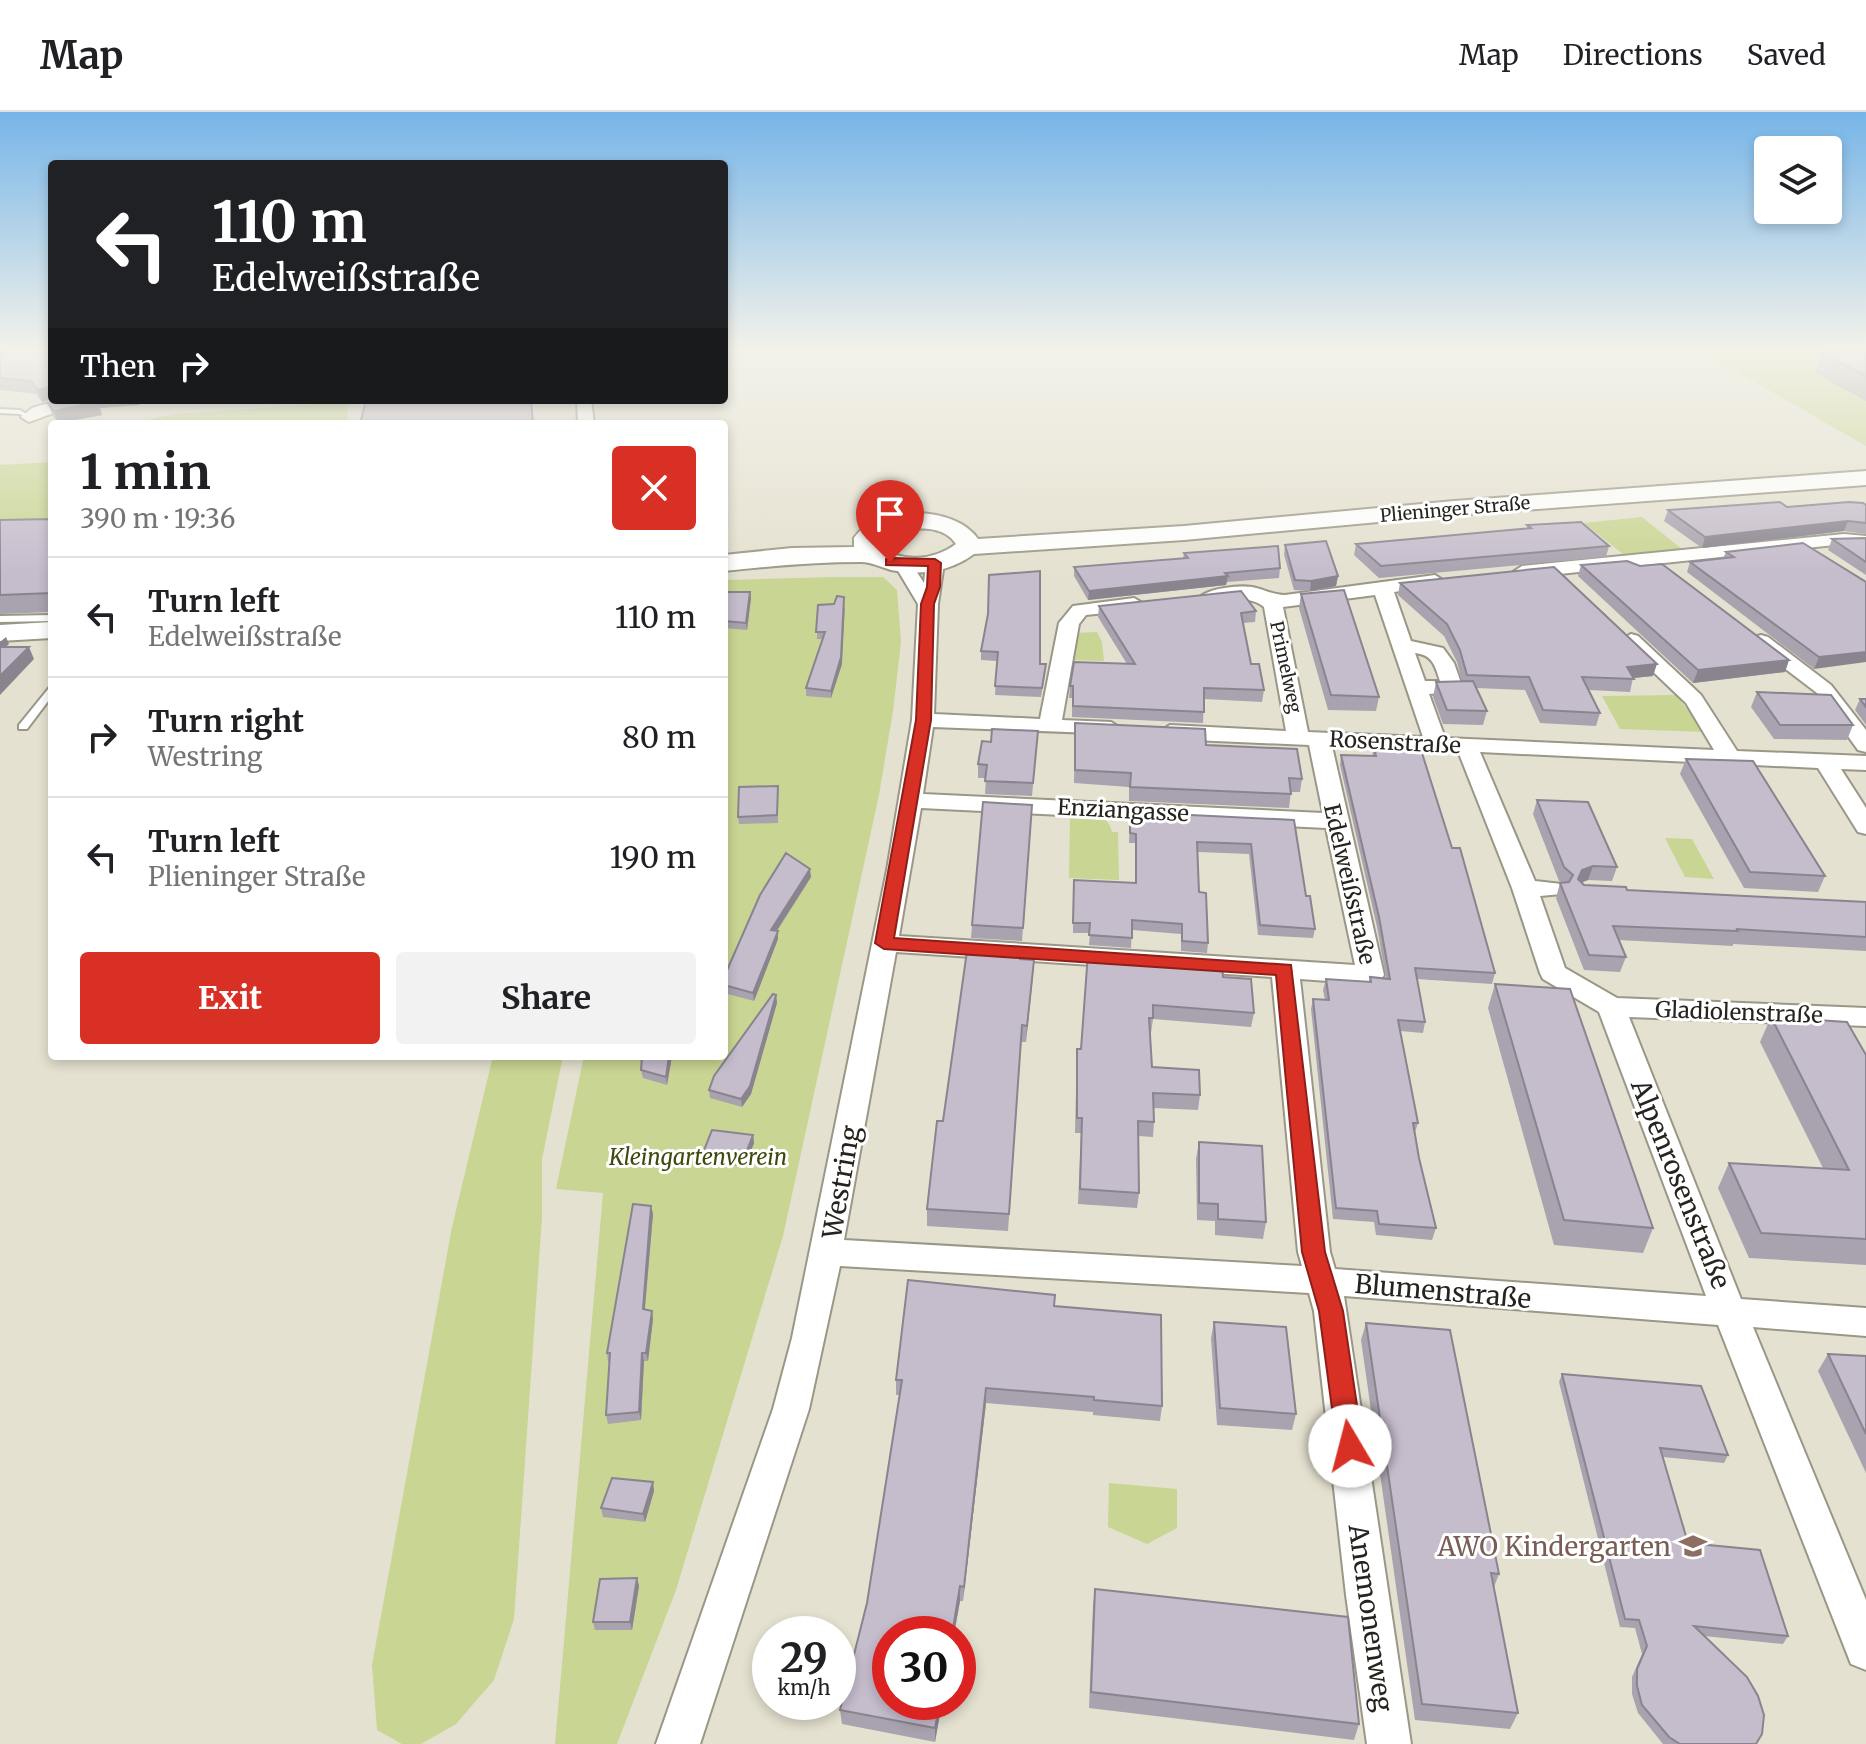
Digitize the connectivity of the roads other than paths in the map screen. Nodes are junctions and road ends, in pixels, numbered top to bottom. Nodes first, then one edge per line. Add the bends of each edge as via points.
1 (1866, 478) edge
2 (963, 539) junction
3 (1866, 541) edge
4 (1804, 545) junction
5 (868, 548) junction
6 (1653, 559) junction
7 (1829, 562) edge
8 (728, 563) edge
9 (935, 563) junction
10 (903, 564) junction
11 (1555, 569) junction
12 (1508, 574) edge
13 (1461, 578) edge
14 (1678, 578) edge
15 (1382, 586) junction
16 (1578, 591) edge
17 (1259, 596) junction
18 (1188, 599) edge
19 (1157, 602) edge
20 (928, 604) junction
21 (48, 618) edge
22 (0, 619) edge
23 (1613, 623) edge
24 (1739, 624) edge
25 (48, 630) edge
26 (0, 633) edge
27 (1403, 647) junction
28 (1416, 687) junction
29 (48, 695) edge
30 (923, 720) junction
31 (1050, 726) junction
32 (23, 727) dead end
33 (1308, 738) junction
34 (1451, 744) junction
35 (1866, 745) edge
36 (1730, 757) junction
37 (1825, 761) junction
38 (1866, 763) edge
39 (910, 800) junction
40 (1336, 821) junction
41 (1866, 827) edge
42 (884, 943) junction
43 (1285, 969) junction
44 (1611, 1007) junction
45 (1866, 1017) edge
46 (828, 1252) junction
47 (1324, 1281) junction
48 (1732, 1313) junction
49 (1866, 1322) edge
50 (1866, 1650) edge
51 (678, 1744) edge
52 (1389, 1744) edge

1 - 2 street, Plieninger Straße via 1199,532 1043,541
2 - 5 street, Plieninger Straße via 939,523 906,521 877,529
2 - 9 street, Plieninger Straße via 952,558
3 - 4 street
4 - 6 street
4 - 7 street
5 - 8 street, Plieninger Straße
5 - 10 street, Plieninger Straße
6 - 11 street
6 - 14 street
9 - 10 street, Plieninger Straße
9 - 20 street, Westring
10 - 20 street
11 - 12 street
11 - 16 street
13 - 15 street
15 - 17 street via 1285,601
15 - 27 street
17 - 18 street
17 - 33 street, Primelweg via 1273,606
19 - 31 street via 1080,610 1069,623
20 - 30 street, Westring
21 - 22 lane
23 - 36 street via 1694,699
24 - 35 street via 1824,689
25 - 26 street
27 - 28 street
27 - 28 street via 1433,649 1442,656 1451,683 1449,688
28 - 34 street
29 - 32 lane
30 - 31 street, Rosenstraße
30 - 39 street, Westring
31 - 33 street, Rosenstraße
33 - 34 street, Rosenstraße
33 - 40 street, Edelweißstraße
34 - 36 street, Rosenstraße
34 - 44 street via 1539,888 1553,973
36 - 37 street, Rosenstraße
37 - 38 street, Rosenstraße
37 - 41 street
39 - 40 street, Enziangasse
39 - 42 street, Westring
40 - 43 street, Edelweißstraße via 1370,975
42 - 43 street, Edelweißstraße
42 - 46 street, Westring
43 - 47 street, Anemonenweg via 1314,1252
44 - 45 street, Gladiolenstraße
44 - 48 street, Alpenrosenstraße
46 - 47 street, Blumenstraße
46 - 51 street, Westring via 791,1409
47 - 48 street, Blumenstraße
47 - 52 street, Anemonenweg
48 - 49 street, Blumenstraße
48 - 50 street, Alpenrosenstraße

